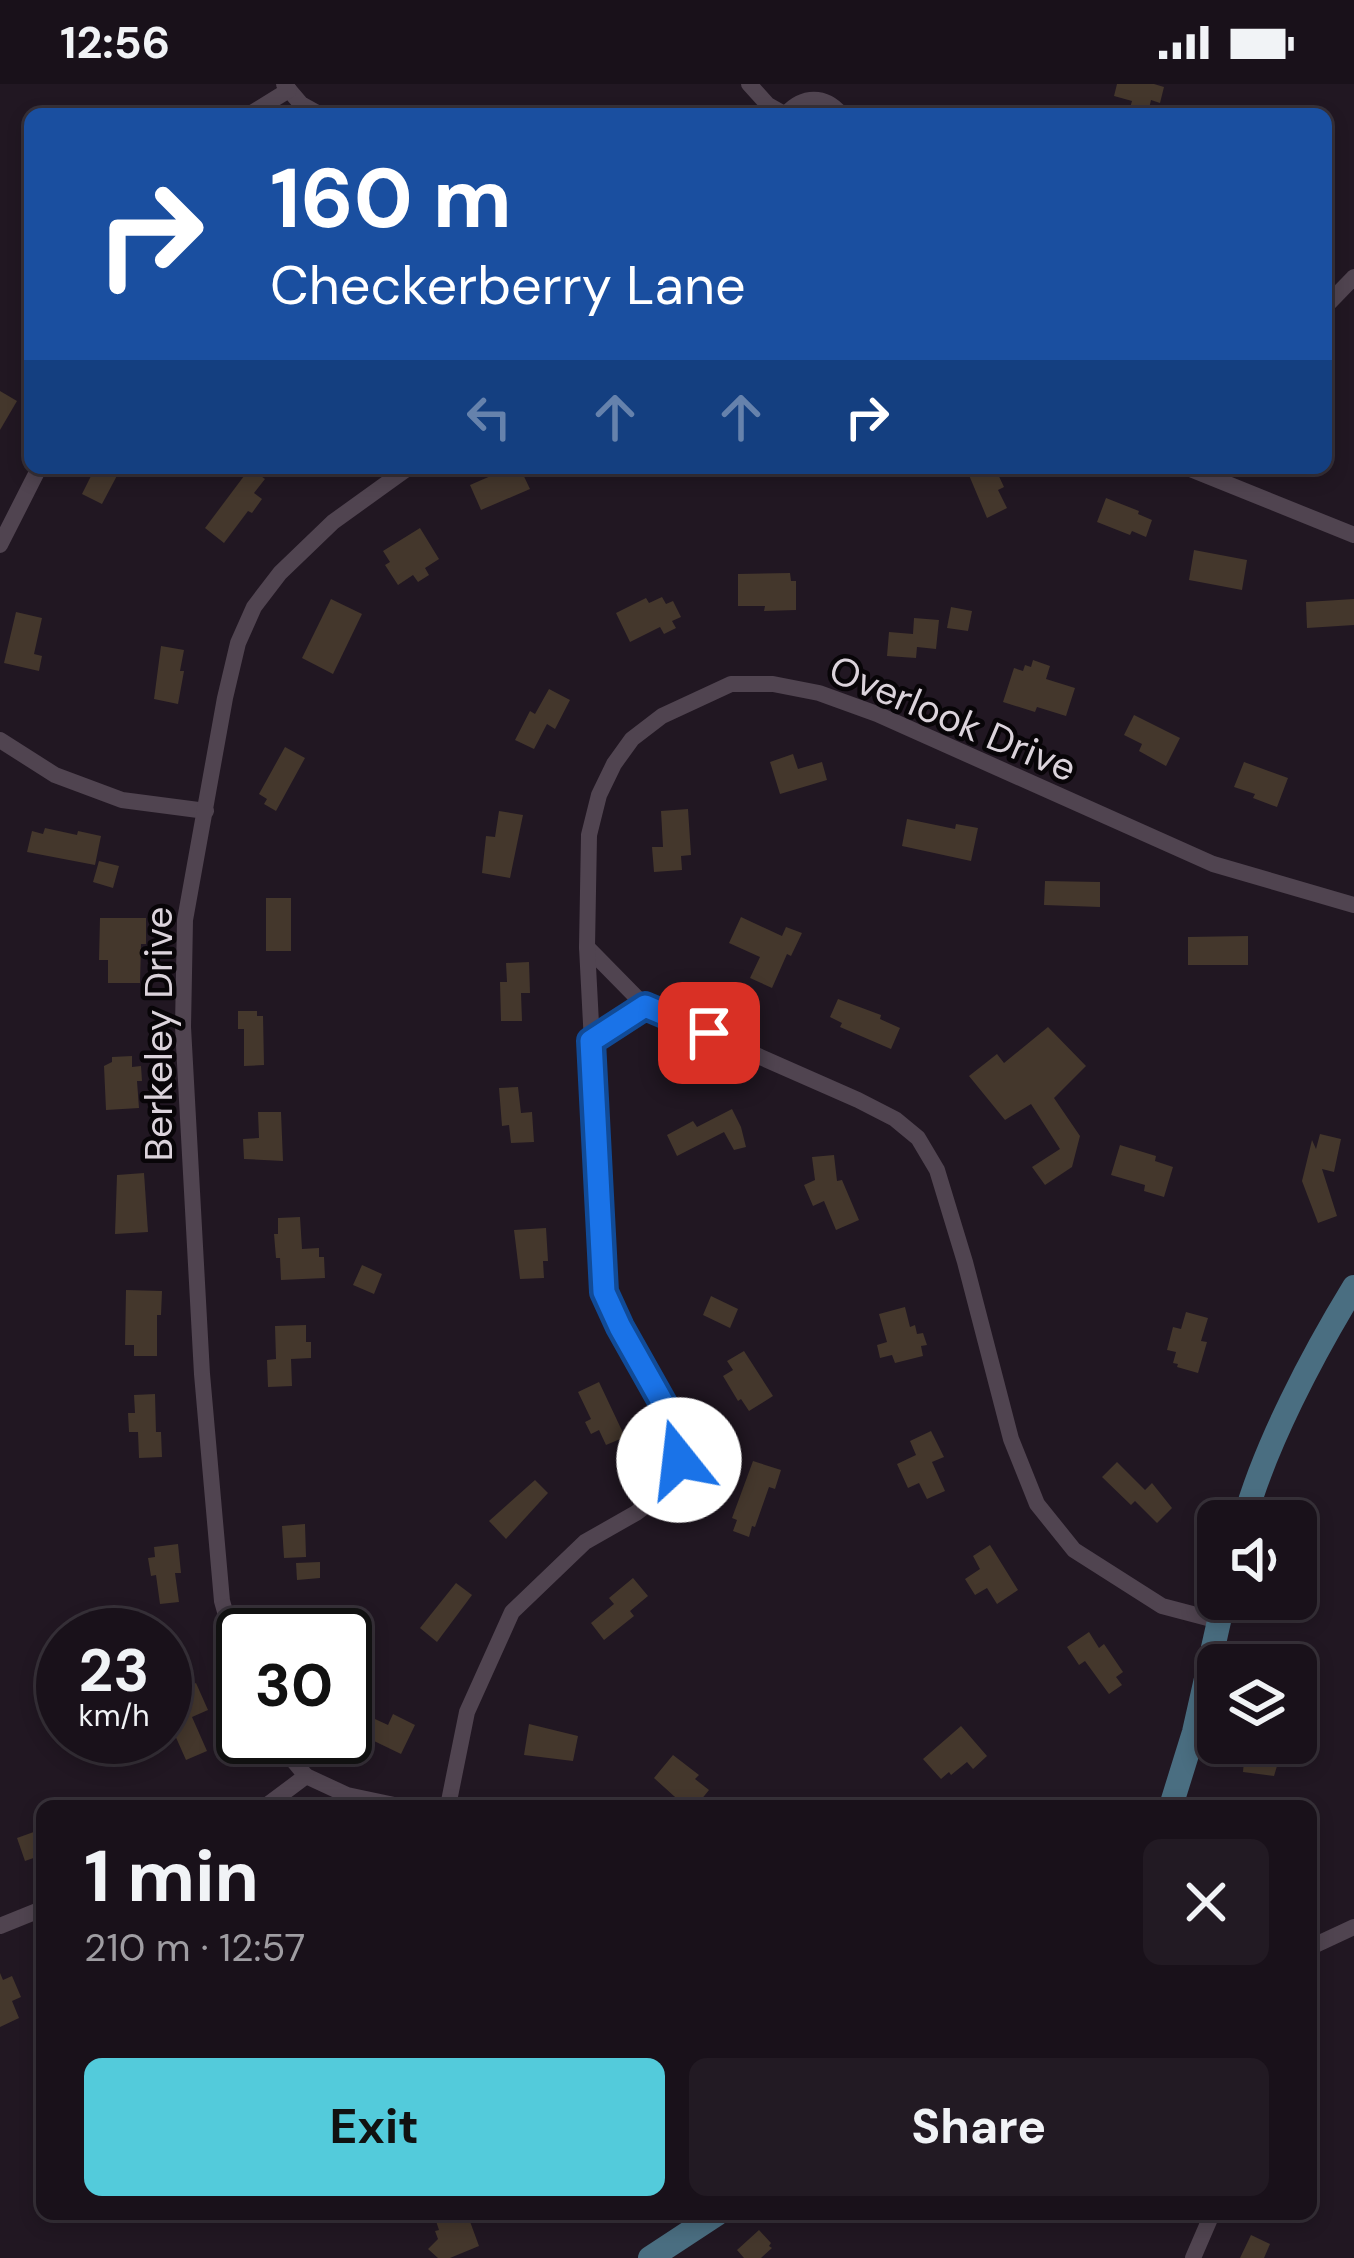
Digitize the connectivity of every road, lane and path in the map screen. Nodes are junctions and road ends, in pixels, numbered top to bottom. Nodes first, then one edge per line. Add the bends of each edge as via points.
1 (749, 84) edge
2 (286, 87) edge
3 (258, 108) edge
4 (308, 108) edge
5 (774, 108) edge
6 (793, 108) edge
7 (835, 108) edge
8 (1354, 277) edge
9 (1332, 300) edge
10 (36, 474) edge
11 (400, 474) edge
12 (1217, 474) edge
13 (1354, 535) edge
14 (0, 545) edge
15 (0, 740) edge
16 (206, 811) junction
17 (1354, 904) edge
18 (587, 947) junction
19 (645, 1006) junction
20 (591, 1041) junction
21 (1354, 1287) edge
22 (1251, 1500) edge
23 (224, 1608) edge
24 (1197, 1608) edge
25 (1220, 1620) edge
26 (296, 1764) edge
27 (306, 1776) junction
28 (277, 1800) edge
29 (370, 1800) edge
30 (449, 1800) edge
31 (1173, 1800) edge
32 (36, 1911) edge
33 (0, 1926) edge
34 (1354, 1927) edge
35 (1317, 1944) edge
36 (709, 2220) edge
37 (1209, 2220) edge
38 (659, 2256) edge
39 (1193, 2258) edge

1 - 5 street
2 - 3 street
2 - 4 street
6 - 7 street via 811,99
8 - 9 street
10 - 14 street
11 - 16 street, Berkeley Drive via 333,522 254,607 238,643
12 - 13 street
15 - 16 street via 55,775 122,800
16 - 23 street, Berkeley Drive via 185,920 183,1027
17 - 18 street, Overlook Drive via 1213,864 877,713 773,684 731,685 662,716 614,764 589,835
18 - 19 street
18 - 20 street, Overlook Drive
19 - 20 street
19 - 24 street via 858,1100 918,1138 937,1169 1011,1439 1037,1504 1074,1550 1162,1606
20 - 30 street, Overlook Drive via 604,1292 678,1430 679,1460 669,1488 585,1542 512,1612 467,1712
21 - 22 main road
25 - 31 main road
26 - 27 street
27 - 28 street
27 - 29 street
32 - 33 street
34 - 35 street
36 - 38 main road
37 - 39 street

